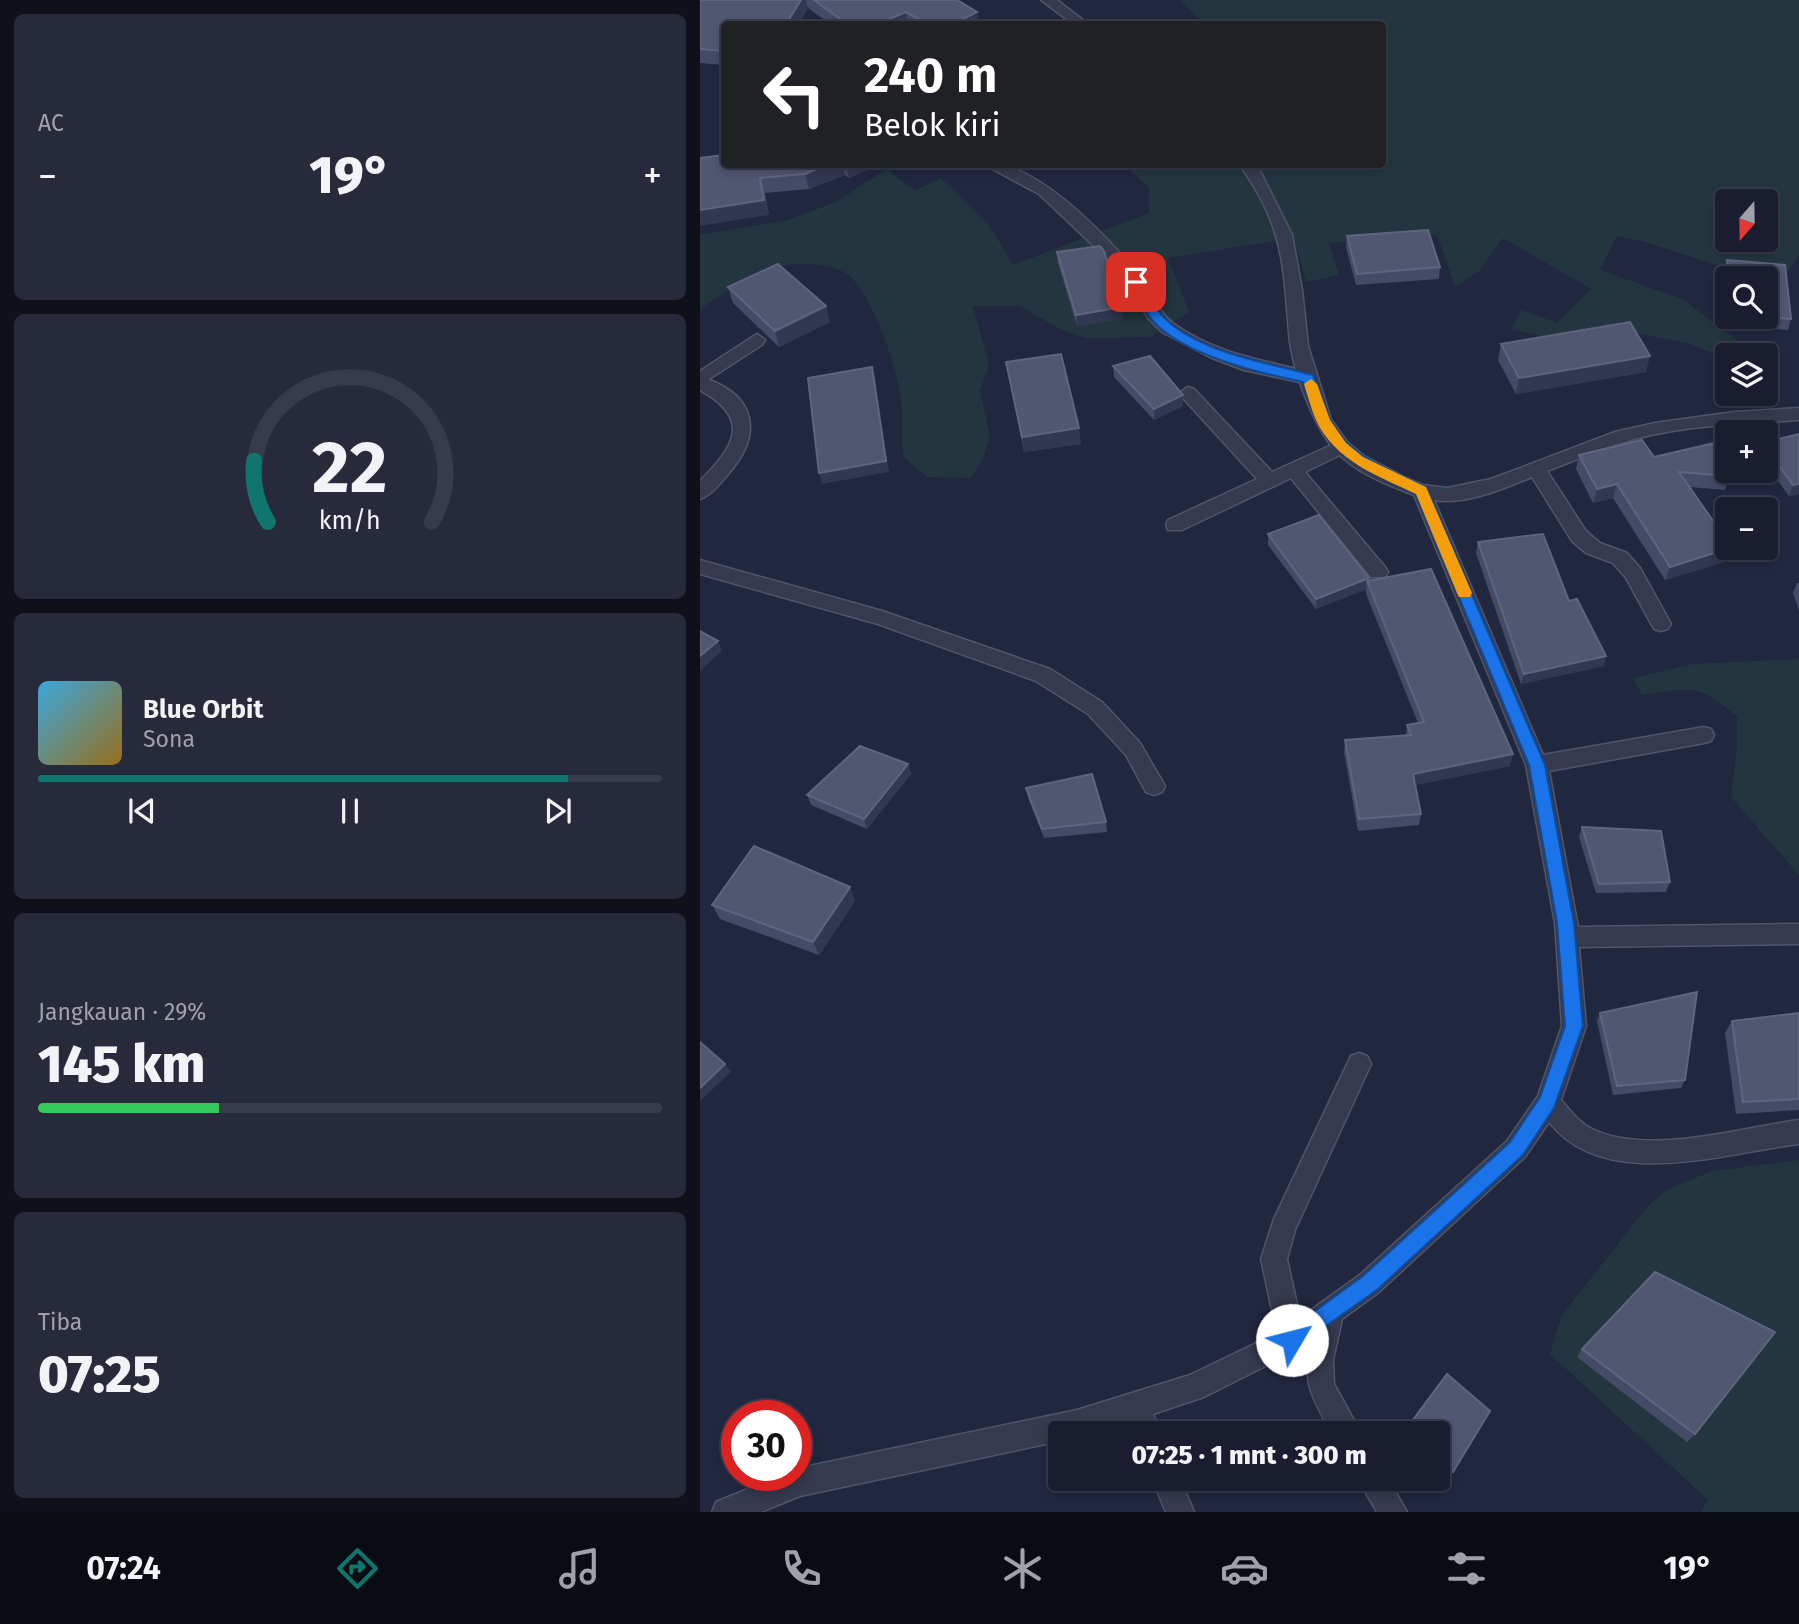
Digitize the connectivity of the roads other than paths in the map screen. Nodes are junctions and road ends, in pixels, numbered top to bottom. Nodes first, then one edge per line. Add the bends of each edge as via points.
1 (1048, 0) edge
2 (1077, 21) edge
3 (998, 168) edge
4 (1250, 168) edge
5 (757, 340) edge
6 (1309, 379) junction
7 (700, 381) edge
8 (1188, 393) dead end
9 (1799, 414) edge
10 (1342, 447) junction
11 (1294, 470) junction
12 (1537, 470) junction
13 (1270, 481) junction
14 (1421, 491) junction
15 (700, 492) edge
16 (1175, 525) dead end
17 (700, 567) edge
18 (1378, 572) dead end
19 (1661, 624) dead end
20 (1704, 735) dead end
21 (1537, 765) junction
22 (1154, 786) dead end
23 (1799, 934) edge
24 (1567, 937) junction
25 (1359, 1064) dead end
26 (1548, 1102) junction
27 (1799, 1132) edge
28 (1331, 1311) junction
29 (1292, 1340) junction
30 (1136, 1406) junction
31 (1142, 1421) edge
32 (1340, 1421) edge
33 (1171, 1491) edge
34 (1380, 1491) edge
35 (726, 1512) edge
36 (1180, 1512) edge
37 (1393, 1512) edge

1 - 2 street
3 - 6 street via 1044,191 1105,247 1168,328 1250,366
4 - 6 street via 1284,235 1299,346
5 - 7 street
6 - 10 street via 1323,421
7 - 15 street via 723,393 739,410 743,433 729,464
8 - 13 street
9 - 12 street via 1642,432 1615,438
10 - 11 street
10 - 14 street
11 - 13 street
11 - 18 street
12 - 14 street via 1447,495
12 - 19 street via 1579,536 1593,548 1620,558 1633,573
13 - 16 street
14 - 21 street
17 - 22 street via 882,618 1043,675 1095,708 1133,749
20 - 21 street
21 - 24 street
23 - 24 street
24 - 26 street via 1574,1026
25 - 29 street via 1283,1228 1274,1259
26 - 27 street via 1567,1126 1585,1139 1620,1150 1700,1147
26 - 28 street via 1516,1149 1370,1283
28 - 29 street
28 - 32 street via 1320,1360 1321,1387
29 - 30 street via 1194,1387
30 - 31 street
30 - 35 street via 1077,1424 800,1482
33 - 36 street
34 - 37 street

